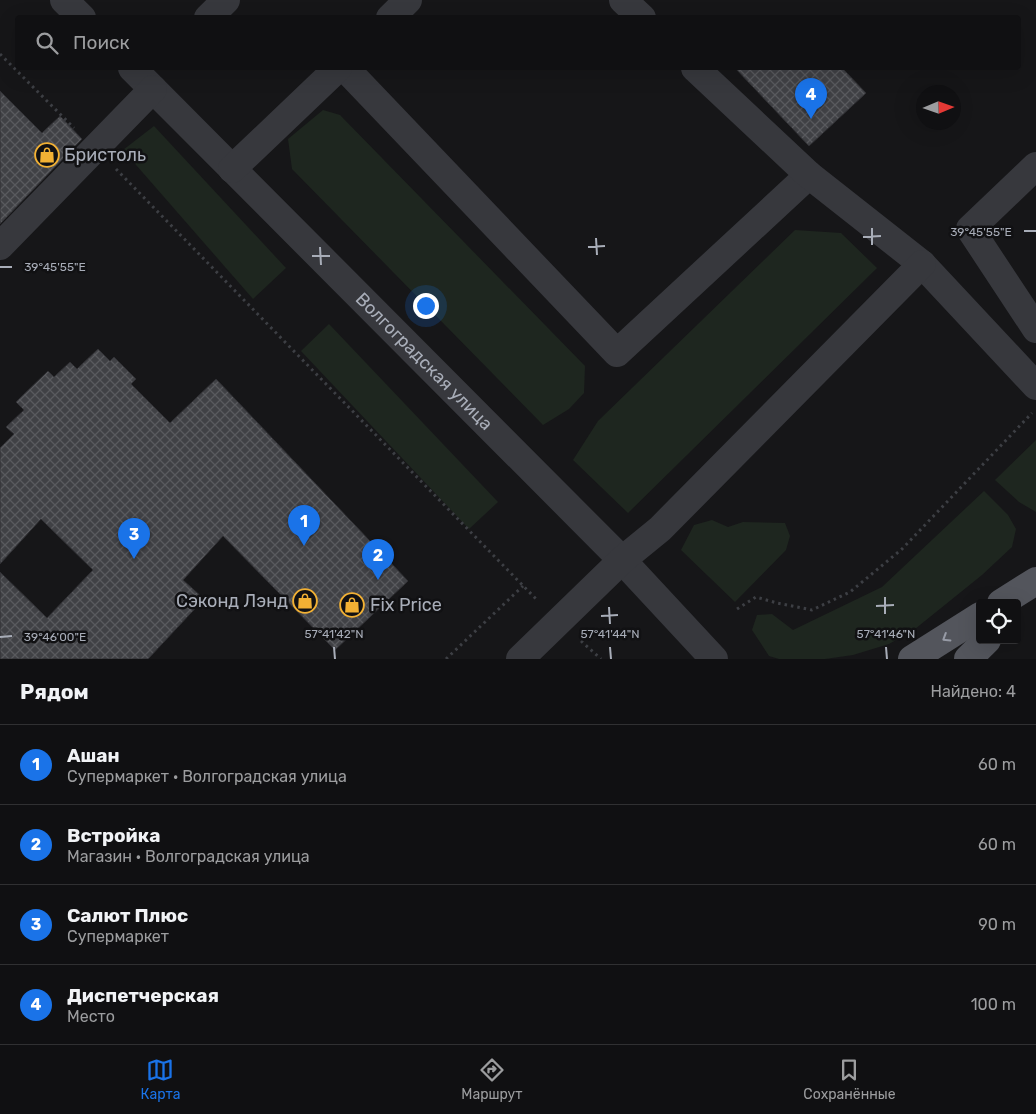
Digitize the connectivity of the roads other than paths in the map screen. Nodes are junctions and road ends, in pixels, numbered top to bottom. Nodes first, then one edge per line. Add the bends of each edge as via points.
1 (64, 0) edge
2 (226, 0) edge
3 (408, 0) edge
4 (623, 0) edge
5 (79, 15) edge
6 (211, 15) edge
7 (393, 15) edge
8 (639, 15) edge
9 (336, 70) edge
10 (348, 70) edge
11 (697, 70) edge
12 (148, 76) edge
13 (1036, 166) edge
14 (232, 169) junction
15 (809, 175) junction
16 (0, 246) edge
17 (922, 264) junction
18 (1036, 329) edge
19 (1036, 345) edge
20 (1018, 366) junction
21 (1036, 386) edge
22 (622, 560) junction
23 (1036, 581) edge
24 (1036, 593) edge
25 (1007, 599) edge
26 (1021, 607) edge
27 (976, 619) edge
28 (983, 644) edge
29 (520, 659) edge
30 (714, 659) edge
31 (912, 659) edge
32 (968, 659) edge

1 - 5 street
2 - 6 street
3 - 7 street
4 - 8 street
9 - 14 street
10 - 15 street via 617,353
11 - 15 street
12 - 14 street, Волгоградская улица
12 - 16 street via 95,148
13 - 18 street via 970,229
14 - 22 street, Волгоградская улица
15 - 17 street
17 - 20 street
17 - 22 street via 667,522
19 - 20 street
20 - 21 street
22 - 29 street
22 - 30 street, Волгоградская улица
23 - 25 main road
24 - 26 main road
27 -> 31 main road
28 - 32 main road

